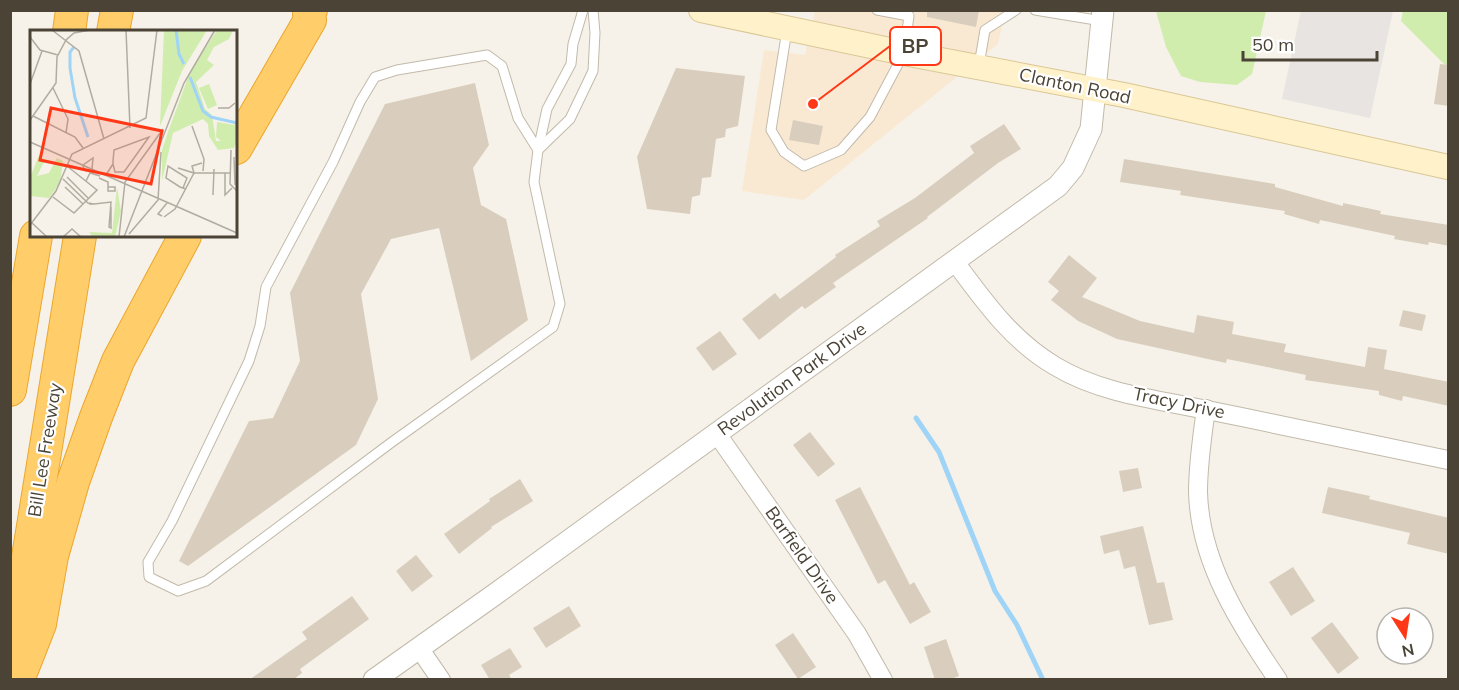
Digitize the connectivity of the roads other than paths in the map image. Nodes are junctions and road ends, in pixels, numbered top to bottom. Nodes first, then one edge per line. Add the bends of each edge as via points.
1 (72, 10) edge
2 (117, 10) edge
3 (583, 10) edge
4 (593, 10) edge
5 (701, 10) edge
6 (877, 10) edge
7 (1016, 10) edge
8 (1035, 10) edge
9 (316, 14) edge
10 (1103, 16) edge
11 (787, 27) junction
12 (69, 30) edge
13 (113, 30) edge
14 (904, 53) junction
15 (979, 67) junction
16 (1095, 90) junction
17 (237, 146) edge
18 (538, 150) junction
19 (1449, 167) edge
20 (36, 237) edge
21 (80, 237) edge
22 (184, 237) edge
23 (955, 261) junction
24 (10, 390) edge
25 (1206, 409) junction
26 (717, 434) junction
27 (1449, 460) edge
28 (419, 648) junction
29 (10, 666) edge
30 (18, 680) edge
31 (374, 680) edge
32 (441, 680) edge
33 (882, 680) edge
34 (1278, 680) edge

1 - 12 highway
2 - 13 highway
3 - 18 lane via 571,64 547,109
4 - 18 lane via 593,71 570,119
5 - 11 main road, Clanton Road
6 - 14 lane via 909,15
7 - 15 lane via 986,30
8 - 10 lane
9 - 17 highway
10 - 16 street, Revolution Park Drive
11 - 14 main road, Clanton Road
11 - 14 lane via 771,130 784,152 804,166 841,150 870,117
14 - 15 main road, Clanton Road
15 - 16 main road, Clanton Road
16 - 19 main road, Clanton Road
16 - 23 street, Revolution Park Drive via 1091,129 1066,177 1049,194
18 - 18 lane via 534,182 560,304 553,327 206,581 178,591 149,577 148,562 172,521 249,361 266,287 375,77 488,55 502,66 518,118
20 - 24 highway
21 - 29 highway, Bill Lee Freeway
22 - 30 highway via 118,361 96,417 52,556 40,624
23 - 25 street, Tracy Drive via 1014,336 1056,366 1103,387
23 - 26 street, Revolution Park Drive
25 - 27 street, Tracy Drive
25 - 34 street via 1199,461 1202,529 1226,597
26 - 28 street, Revolution Park Drive
26 - 33 street, Barfield Drive via 857,634
28 - 31 street, Revolution Park Drive
28 - 32 street

